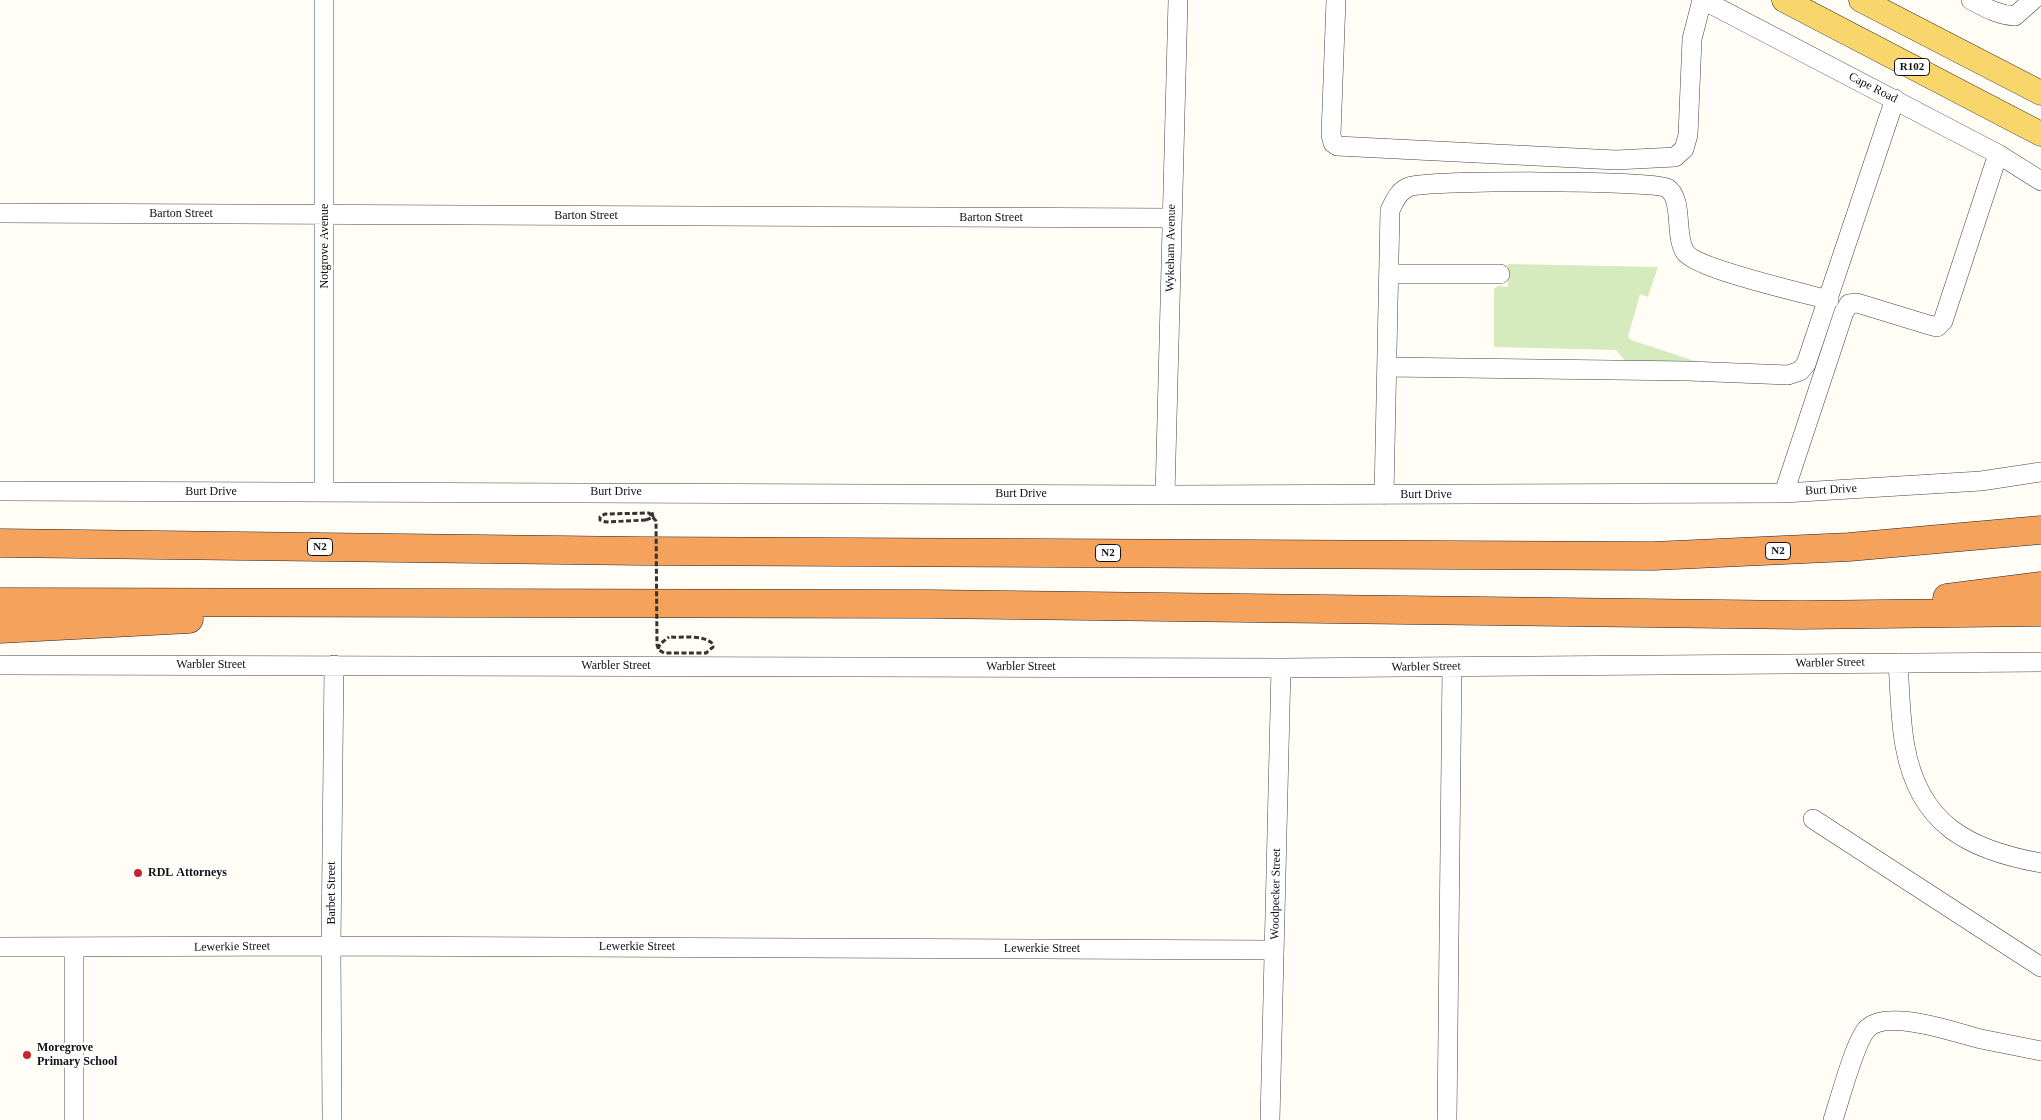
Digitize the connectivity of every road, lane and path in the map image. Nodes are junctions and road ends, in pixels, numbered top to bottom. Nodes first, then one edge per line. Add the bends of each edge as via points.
1 (324, 0) edge
2 (1178, 0) edge
3 (1336, 0) edge
4 (1702, 0) edge
5 (1784, 0) edge
6 (1861, 0) edge
7 (1971, 0) edge
8 (2033, 0) edge
9 (2041, 93) edge
10 (1895, 99) junction
11 (2041, 134) edge
12 (1998, 154) junction
13 (2041, 181) edge
14 (0, 213) edge
15 (325, 214) junction
16 (1171, 218) junction
17 (1389, 274) junction
18 (1500, 274) dead end
19 (1828, 300) junction
20 (1387, 367) junction
21 (2041, 472) edge
22 (0, 491) edge
23 (324, 492) junction
24 (1784, 493) junction
25 (1165, 495) junction
26 (1384, 495) junction
27 (646, 520) dead end
28 (2041, 526) edge
29 (2041, 530) edge
30 (1980, 536) junction
31 (0, 543) edge
32 (2041, 586) edge
33 (0, 602) edge
34 (427, 604) junction
35 (2041, 612) edge
36 (1801, 615) junction
37 (0, 629) edge
38 (669, 637) dead end
39 (2041, 662) edge
40 (1898, 663) junction
41 (0, 665) edge
42 (334, 665) junction
43 (1452, 667) junction
44 (1281, 668) junction
45 (1812, 819) dead end
46 (2041, 864) edge
47 (331, 946) junction
48 (0, 947) edge
49 (74, 948) junction
50 (1274, 950) junction
51 (2041, 967) edge
52 (2041, 1051) edge
53 (74, 1120) edge
54 (332, 1120) edge
55 (1270, 1120) edge
56 (1448, 1120) edge
57 (1833, 1120) edge

1 - 15 street, Notgrove Avenue
2 - 16 street, Wykeham Avenue
3 - 4 street via 1333,144 1616,160 1675,157 1684,149 1688,135 1693,32
4 - 10 street, Cape Road
5 - 11 main road, R102
6 - 9 main road
7 - 8 street via 2004,16 2015,16
10 - 12 street, Cape Road
10 - 19 street
12 - 13 street, Cape Road
12 - 24 street via 1943,321 1937,326 1929,325 1857,303 1849,304
14 - 15 street, Barton Street
15 - 16 street, Barton Street
15 - 23 street, Notgrove Avenue
16 - 25 street, Wykeham Avenue
17 - 18 street
17 - 19 street via 1390,210 1397,196 1409,187 1611,182 1658,185 1672,192 1681,241 1686,253 1694,259 1726,272
17 - 20 street
19 - 20 street via 1806,364 1794,374
20 - 26 street
21 - 24 street, Burt Drive via 1981,481
22 - 23 street, Burt Drive
23 - 25 street, Burt Drive
24 - 26 street, Burt Drive
25 - 26 street, Burt Drive
27 - 38 path, bridge via 606,522 600,517 605,514 649,513 656,521 659,650 664,653 706,653 713,647 710,640 704,638
28 - 30 highway
29 - 30 highway, N2
30 - 31 highway, N2 via 1817,549 1653,556 640,551
32 - 36 highway
33 - 34 highway
34 - 36 highway via 929,604
34 - 37 highway
35 - 36 highway
39 - 40 street, Warbler Street
40 - 43 street, Warbler Street
40 - 46 street via 1905,746 1923,797 1948,828 1963,838 2008,857
41 - 42 street, Warbler Street
42 - 44 street, Warbler Street
42 - 47 street, Barbet Street
43 - 44 street, Warbler Street
43 - 56 street
44 - 50 street, Woodpecker Street
45 - 51 street
47 - 49 street, Lewerkie Street
47 - 50 street, Lewerkie Street
47 - 54 street, Barbet Street
48 - 49 street, Lewerkie Street
49 - 53 street
50 - 55 street, Woodpecker Street
52 - 57 street via 1925,1024 1880,1021 1867,1029 1859,1042

